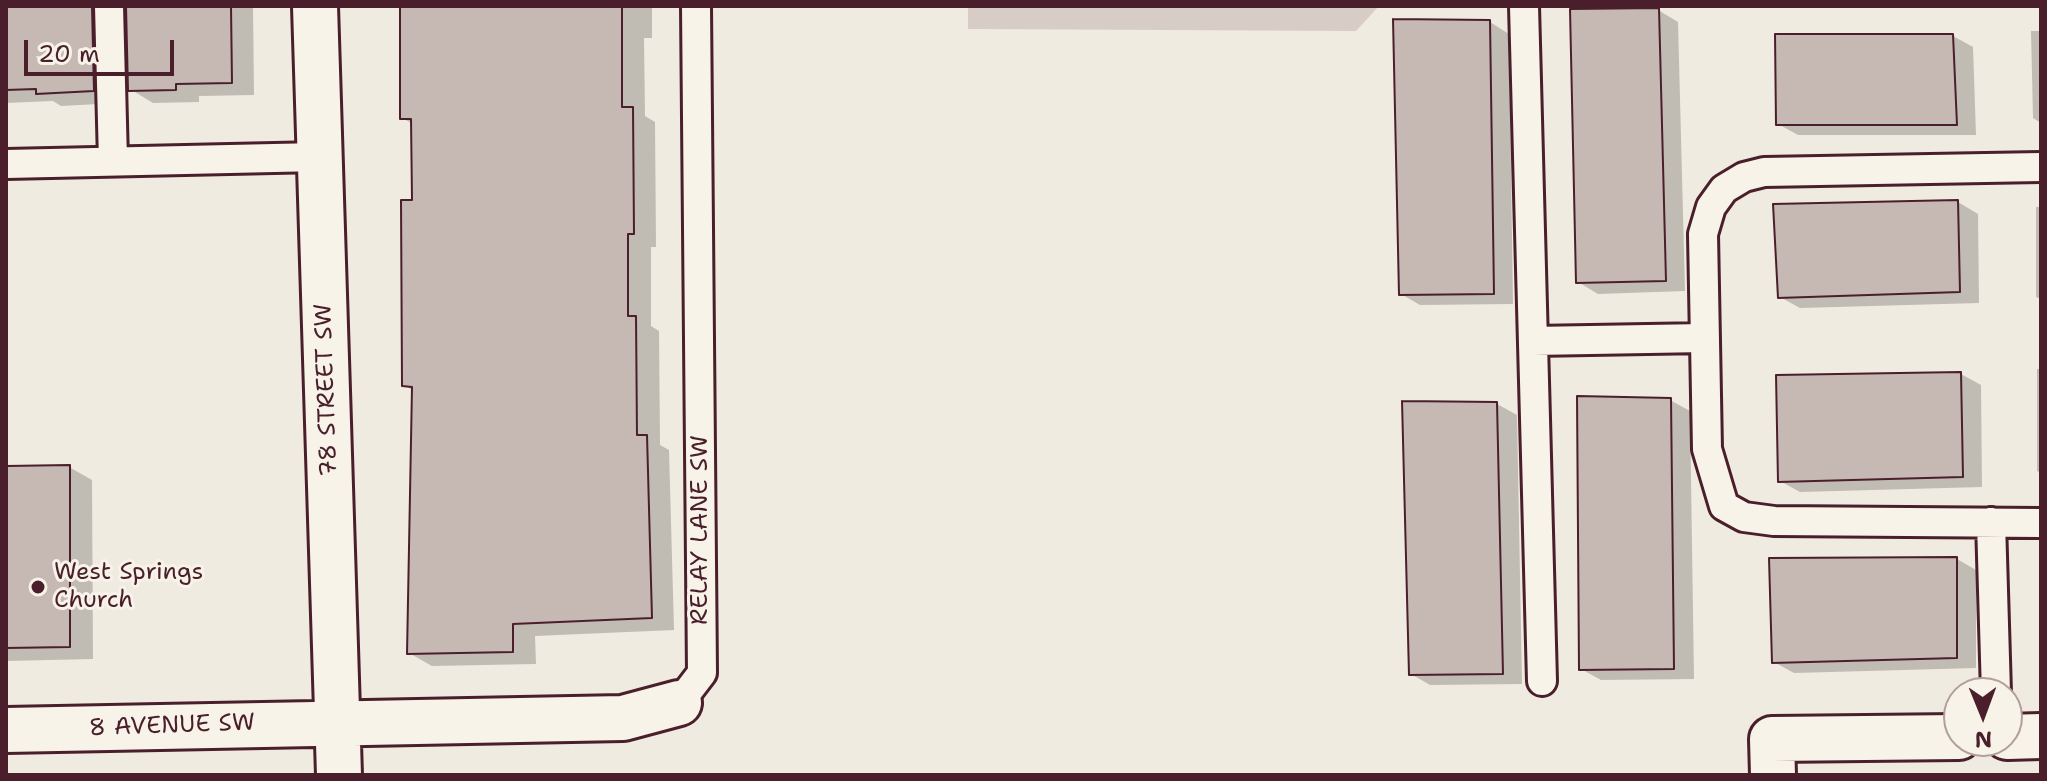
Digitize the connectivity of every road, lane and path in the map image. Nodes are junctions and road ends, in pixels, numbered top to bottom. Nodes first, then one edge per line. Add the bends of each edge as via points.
1 (109, 6) edge
2 (315, 6) edge
3 (696, 6) edge
4 (1524, 6) edge
5 (319, 157) junction
6 (113, 161) junction
7 (6, 164) edge
8 (2041, 167) edge
9 (1705, 338) junction
10 (1533, 341) junction
11 (1991, 522) junction
12 (2041, 523) edge
13 (1996, 677) edge
14 (1542, 681) dead end
15 (679, 703) joint
16 (337, 721) junction
17 (6, 730) edge
18 (1943, 739) edge
19 (1773, 757) edge
20 (339, 775) edge

1 - 6 lane
2 - 5 street, 78 STREET SW
3 - 15 lane, RELAY LANE SW via 702,673
4 - 10 lane
5 - 6 lane
5 - 16 street, 78 STREET SW
6 - 7 lane
8 - 9 lane via 1764,172 1744,177 1724,189 1711,207 1703,234
9 - 10 lane
9 - 11 lane via 1707,449 1724,506 1744,517 1774,521
10 - 14 lane
11 - 12 lane
11 - 13 lane
15 - 16 street, RELAY LANE SW via 623,718
16 - 17 street, 8 AVENUE SW
16 - 20 street, 78 STREET SW
18 - 19 street

